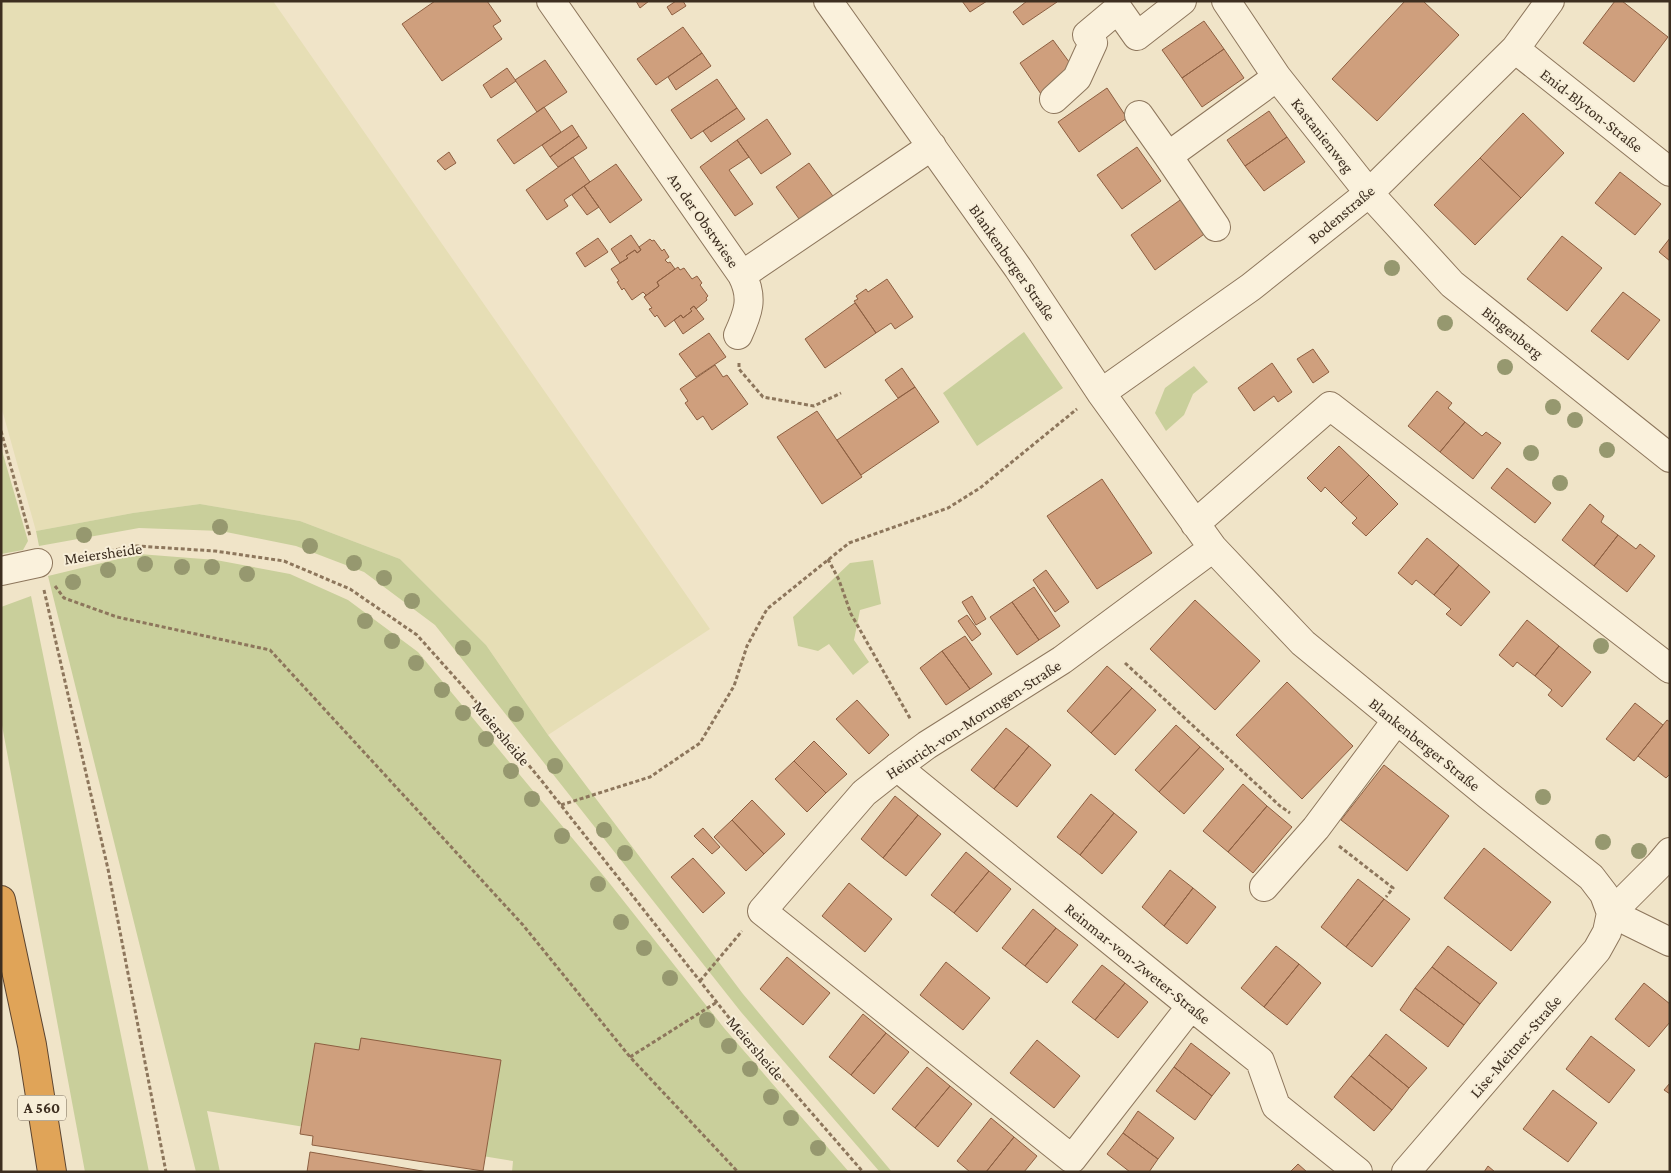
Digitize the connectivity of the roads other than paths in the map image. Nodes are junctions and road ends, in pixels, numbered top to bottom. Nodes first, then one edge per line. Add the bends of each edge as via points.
1 (551, 1) edge
2 (828, 1) edge
3 (1182, 1) edge
4 (1226, 1) edge
5 (1550, 1) edge
6 (1515, 49) junction
7 (1277, 76) junction
8 (1054, 98) dead end
9 (1139, 115) dead end
10 (932, 146) junction
11 (1168, 156) junction
12 (1670, 172) edge
13 (1369, 193) junction
14 (1216, 227) dead end
15 (742, 275) junction
16 (738, 335) road end
17 (1101, 393) junction
18 (1670, 458) edge
19 (1195, 524) junction
20 (1213, 548) junction
21 (38, 564) road end
22 (4, 570) edge
23 (1670, 669) edge
24 (1396, 721) junction
25 (896, 767) junction
26 (1670, 852) edge
27 (1264, 887) dead end
28 (1, 900) edge
29 (1611, 913) junction
30 (1670, 942) edge
31 (1191, 1006) junction
32 (1067, 1165) edge
33 (52, 1172) edge
34 (1358, 1172) edge
35 (1406, 1172) edge

1 - 15 street, An der Obstwiese
2 - 10 street, Blankenberger Straße
3 - 8 street via 1137,36 1118,9 1087,35 1093,43 1077,78
4 - 7 street, Kastanienweg
5 - 6 street, Bodenstraße
6 - 12 street, Enid-Blyton-Straße
6 - 13 street, Bodenstraße
7 - 11 street
7 - 13 street, Kastanienweg
9 - 11 street
10 - 15 street, An der Obstwiese
10 - 17 street, Blankenberger Straße
11 - 14 street
13 - 17 street, Bodenstraße via 1251,287
13 - 18 street, Bingenberg via 1452,284
15 - 16 street via 749,288 748,314
17 - 19 street, Blankenberger Straße
19 - 20 street, Blankenberger Straße
19 - 23 street via 1330,406
20 - 24 street, Blankenberger Straße via 1303,644
20 - 25 street, Heinrich-von-Morungen-Straße via 1062,660
21 - 22 street
24 - 27 street via 1316,828
24 - 29 street, Blankenberger Straße via 1591,877 1604,894
25 - 31 street, Reinmar-von-Zweter-Straße
25 - 32 street, Heinrich-von-Morungen-Straße via 864,793 762,911
26 - 29 street
28 - 33 highway, A 560 via 32,1045
29 - 30 street
29 - 35 street, Lise-Meitner-Straße via 1607,932 1597,950
31 - 32 street, Heinrich-von-Morungen-Straße
31 - 34 street, Reinmar-von-Zweter-Straße via 1260,1061 1276,1106

